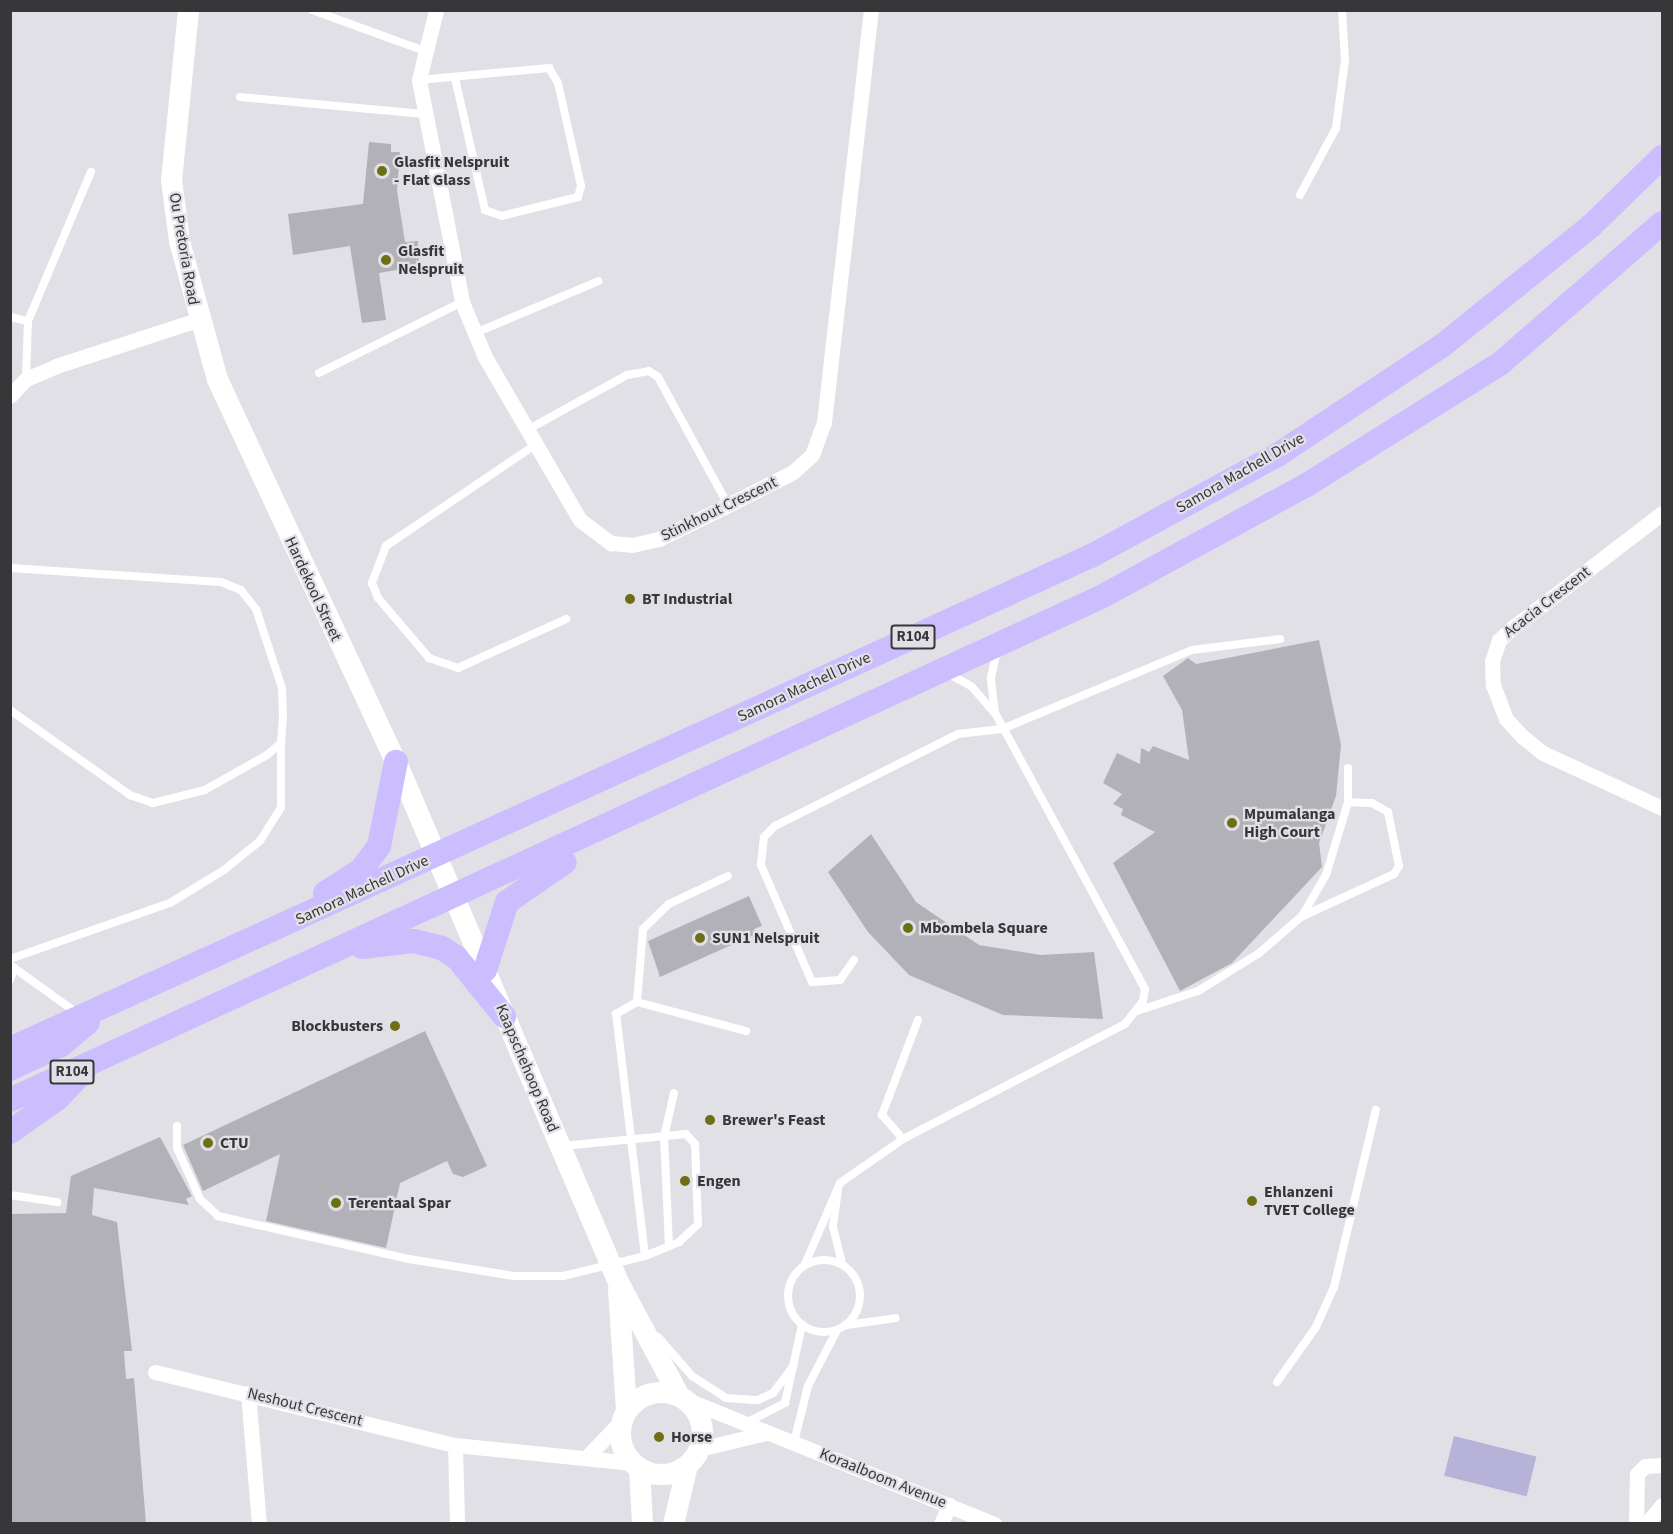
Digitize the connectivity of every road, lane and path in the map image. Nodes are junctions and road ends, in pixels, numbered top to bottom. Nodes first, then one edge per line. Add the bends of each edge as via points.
1 (188, 10) edge
2 (312, 10) edge
3 (436, 10) edge
4 (871, 10) edge
5 (1342, 10) edge
6 (422, 50) junction
7 (455, 78) junction
8 (419, 80) junction
9 (240, 97) dead end
10 (423, 114) junction
11 (1662, 157) edge
12 (91, 172) dead end
13 (1300, 195) dead end
14 (1662, 223) edge
15 (599, 281) dead end
16 (462, 302) junction
17 (10, 317) edge
18 (197, 320) junction
19 (28, 321) junction
20 (475, 333) junction
21 (319, 373) dead end
22 (26, 380) junction
23 (10, 396) edge
24 (527, 430) junction
25 (535, 445) junction
26 (729, 505) junction
27 (1662, 513) edge
28 (10, 568) edge
29 (566, 619) dead end
30 (1280, 639) dead end
31 (999, 646) junction
32 (944, 671) junction
33 (10, 710) edge
34 (995, 713) junction
35 (1002, 729) junction
36 (281, 743) junction
37 (396, 762) junction
38 (1348, 768) dead end
39 (702, 783) junction
40 (1348, 802) junction
41 (1662, 808) edge
42 (436, 855) junction
43 (728, 876) dead end
44 (453, 897) junction
45 (1302, 916) junction
46 (232, 951) junction
47 (334, 951) junction
48 (10, 959) edge
49 (854, 960) dead end
50 (12, 967) edge
51 (485, 970) junction
52 (10, 980) edge
53 (637, 1002) junction
54 (1137, 1011) junction
55 (91, 1013) junction
56 (504, 1016) junction
57 (918, 1020) dead end
58 (746, 1031) dead end
59 (10, 1048) edge
60 (88, 1064) junction
61 (10, 1070) edge
62 (674, 1093) dead end
63 (10, 1100) edge
64 (1376, 1110) dead end
65 (177, 1125) dead end
66 (10, 1132) edge
67 (664, 1137) junction
68 (903, 1139) junction
69 (629, 1141) junction
70 (561, 1146) junction
71 (840, 1183) junction
72 (10, 1194) edge
73 (57, 1202) dead end
74 (669, 1246) junction
75 (645, 1256) junction
76 (806, 1264) junction
77 (842, 1264) junction
78 (619, 1282) junction
79 (896, 1318) dead end
80 (847, 1324) junction
81 (801, 1325) junction
82 (837, 1330) junction
83 (793, 1366) junction
84 (155, 1372) dead end
85 (1277, 1382) dead end
86 (248, 1393) junction
87 (681, 1397) junction
88 (624, 1415) junction
89 (746, 1422) junction
90 (772, 1433) junction
91 (794, 1442) junction
92 (455, 1445) junction
93 (693, 1457) junction
94 (586, 1458) junction
95 (635, 1465) junction
96 (1662, 1465) edge
97 (949, 1505) junction
98 (1662, 1505) edge
99 (259, 1524) edge
100 (458, 1524) edge
101 (642, 1524) edge
102 (673, 1524) edge
103 (941, 1524) edge
104 (995, 1524) edge
105 (1636, 1524) edge
106 (1646, 1524) edge

1 - 18 main road, Ou Pretoria Road via 171,179
2 - 6 lane
3 - 6 street, Stinkhout Crescent
4 - 26 street, Stinkhout Crescent via 824,422 812,455 793,472
5 - 13 lane via 1345,60 1336,128
6 - 8 street, Stinkhout Crescent
7 - 7 lane via 534,65 555,72 581,186 578,197 502,216 485,210
7 - 8 lane
8 - 10 street, Stinkhout Crescent
9 - 10 lane
10 - 16 street, Stinkhout Crescent
11 - 42 main road, Samora Machell Drive / R104 via 1591,226 1443,345 1279,454 1093,555
12 - 19 lane
14 - 31 main road, R104 via 1501,363 1252,517
15 - 20 lane
16 - 20 street, Stinkhout Crescent
16 - 21 lane
17 - 19 lane
18 - 22 street, Ou Pretoria Road
18 - 37 main road, Hardekool Street via 239,431
19 - 22 lane
20 - 24 street, Stinkhout Crescent
22 - 23 street, Ou Pretoria Road
24 - 25 street, Stinkhout Crescent
24 - 26 lane via 627,375 649,371 658,377
25 - 26 street, Stinkhout Crescent via 580,520 611,543 659,539
25 - 29 lane via 386,546 372,583 378,598 429,658 458,668 471,667
27 - 41 street, Acacia Crescent via 1499,640 1492,673 1506,719 1543,753
28 - 36 lane via 221,582 241,590 256,609 282,688
30 - 35 lane via 1192,650
31 - 32 main road, R104
31 - 34 lane via 991,678
32 - 34 lane via 972,687
32 - 39 main road, R104
33 - 36 lane via 130,795 153,803 205,790
34 - 35 lane
35 - 49 lane via 958,734 775,826 764,837 761,865 812,982 840,980
35 - 54 lane via 1145,989
36 - 48 lane via 282,807 260,841 224,870 170,903
37 - 42 main road, Hardekool Street
37 - 46 main road via 386,827 368,862
38 - 40 lane
39 - 44 main road, R104
39 - 51 main road via 517,891 500,916
40 - 45 lane via 1326,875
40 - 45 lane via 1372,803 1388,812 1399,866 1394,874
42 - 44 main road, Kaapschehoop Road
42 - 46 main road, Samora Machell Drive / R104
43 - 53 lane via 669,904 643,929
44 - 47 main road, R104
44 - 51 main road, Kaapschehoop Road
45 - 54 lane via 1258,954 1198,991
46 - 55 main road, Samora Machell Drive / R104
47 - 56 main road via 414,941 442,948
47 - 60 main road, R104
50 - 52 lane
50 - 55 lane
51 - 56 main road, Kaapschehoop Road
53 - 58 lane
53 - 69 lane via 620,1009 615,1021
54 - 68 lane via 1125,1024
55 - 59 main road, Samora Machell Drive / R104
55 - 61 main road via 62,1045
56 - 70 main road, Kaapschehoop Road
57 - 68 lane via 882,1115
60 - 63 main road, R104
60 - 66 main road via 57,1100
62 - 67 lane
64 - 85 lane via 1334,1287 1316,1327
65 - 78 lane via 177,1148 200,1198 218,1216 238,1224 514,1276
67 - 69 lane
67 - 74 lane
67 - 74 lane via 686,1134 695,1144 700,1218
68 - 71 lane
69 - 70 lane
69 - 75 lane
70 - 78 main road, Kaapschehoop Road
71 - 76 lane
71 - 77 lane via 833,1227
72 - 73 lane
74 - 75 lane
75 - 78 lane
76 - 77 lane via 824,1259
76 - 81 lane via 792,1279 788,1299
77 - 80 lane via 856,1278 861,1297
78 - 83 lane via 692,1376 726,1398 758,1401 773,1394
78 - 87 main road, Kaapschehoop Road
78 - 88 main road
79 - 80 lane
80 - 82 lane
81 - 82 lane via 813,1331
81 - 83 lane
82 - 91 lane via 808,1386
83 - 89 lane via 785,1403
84 - 86 street, Neshout Crescent
86 - 92 street, Neshout Crescent
86 - 99 street
87 - 88 main road via 655,1391
87 - 89 street, Koraalboom Avenue
87 - 93 main road via 700,1421
88 - 94 street
88 - 95 main road via 622,1448
89 - 90 street, Koraalboom Avenue
90 - 91 street, Koraalboom Avenue
90 - 93 street
91 - 97 street, Koraalboom Avenue
92 - 94 street, Neshout Crescent
92 - 100 street
93 - 95 main road via 663,1474
93 - 102 main road
94 - 95 street, Neshout Crescent
95 - 101 main road
96 - 105 street via 1646,1466 1637,1474
97 - 103 street
97 - 104 street, Koraalboom Avenue
98 - 106 street

